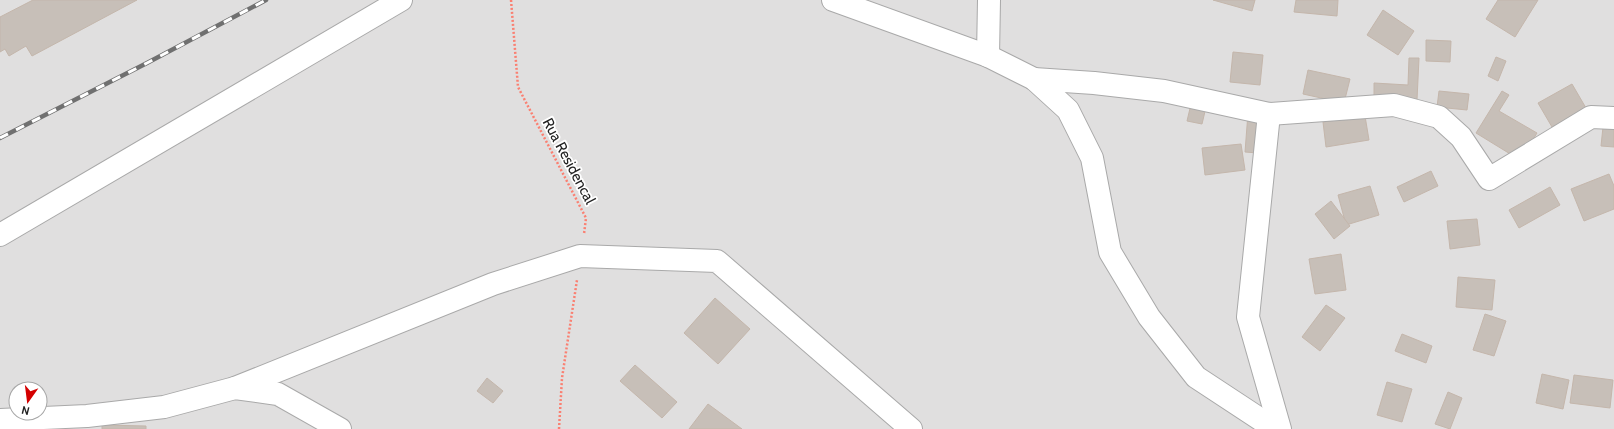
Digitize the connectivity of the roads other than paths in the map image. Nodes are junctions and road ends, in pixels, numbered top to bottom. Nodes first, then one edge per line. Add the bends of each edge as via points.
1 (401, 0) edge
2 (833, 0) edge
3 (990, 0) edge
4 (988, 56) junction
5 (1034, 79) junction
6 (1269, 114) junction
7 (1614, 118) edge
8 (0, 235) edge
9 (235, 388) junction
10 (9, 423) edge
11 (340, 429) edge
12 (911, 429) edge
13 (1276, 429) edge
14 (1280, 429) edge

1 - 8 street
2 - 4 street
3 - 4 street
4 - 5 street
5 - 6 street via 1164,91
5 - 13 street via 1068,110 1092,158 1110,252 1148,317 1196,377
6 - 7 street via 1394,105 1439,117 1461,137 1489,179 1591,117
6 - 14 street via 1248,317
9 - 10 street via 164,407
9 - 11 street via 278,394
9 - 12 street via 493,284 580,256 717,261

